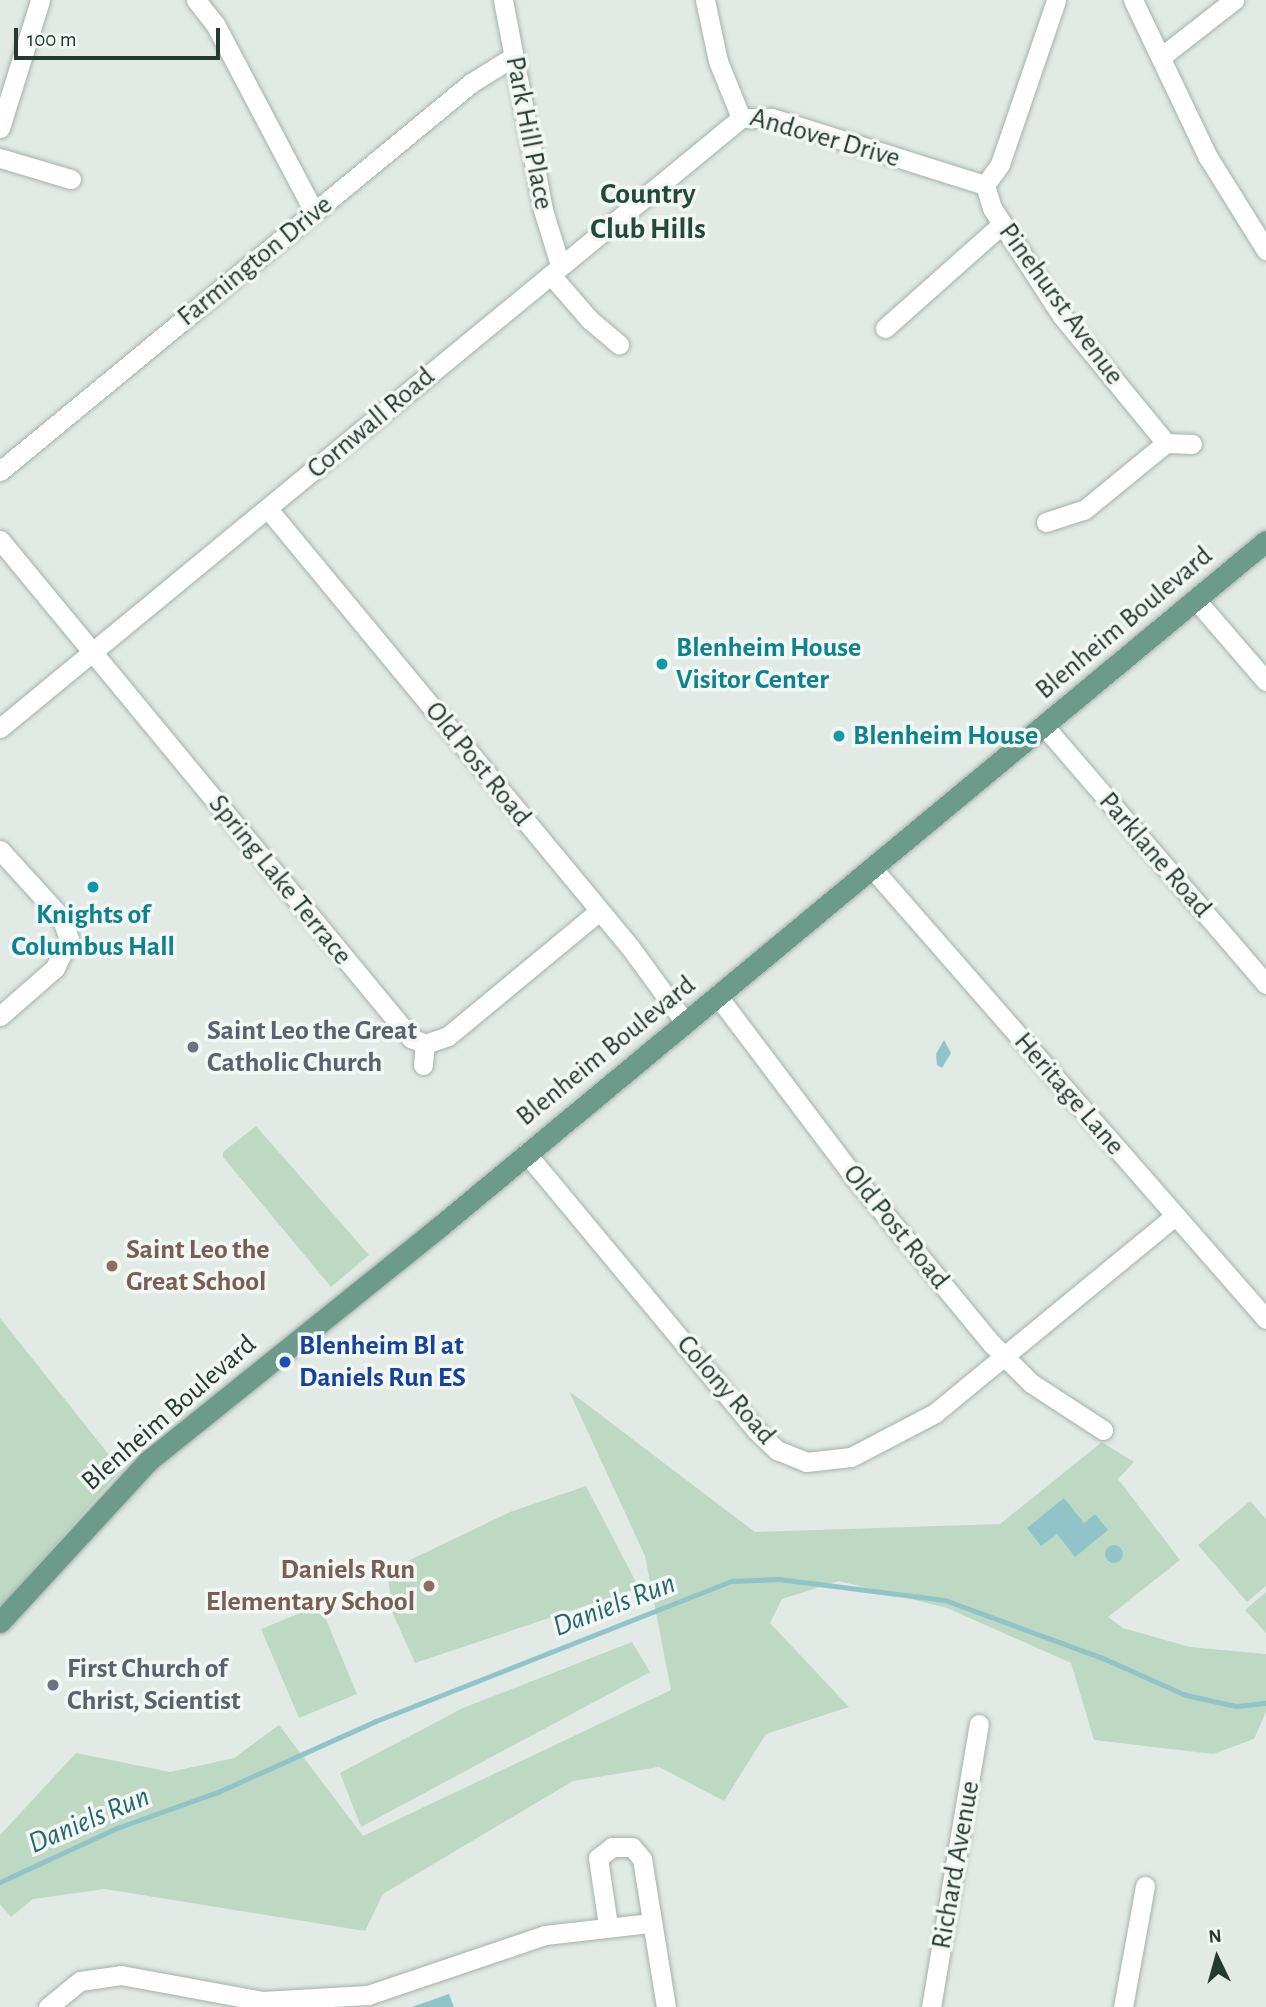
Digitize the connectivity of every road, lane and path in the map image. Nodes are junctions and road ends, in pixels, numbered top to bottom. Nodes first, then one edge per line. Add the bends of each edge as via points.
1 (40, 0) edge
2 (503, 0) edge
3 (705, 0) edge
4 (1056, 0) edge
5 (1133, 0) edge
6 (1234, 0) edge
7 (200, 1) edge
8 (513, 57) junction
9 (1161, 57) junction
10 (741, 118) junction
11 (0, 128) edge
12 (0, 158) edge
13 (71, 179) dead end
14 (985, 185) junction
15 (314, 212) junction
16 (1002, 224) junction
17 (1266, 250) edge
18 (555, 270) junction
19 (885, 327) dead end
20 (619, 344) dead end
21 (1166, 443) junction
22 (1192, 444) dead end
23 (0, 471) edge
24 (268, 509) junction
25 (1046, 522) dead end
26 (0, 540) edge
27 (1266, 541) edge
28 (1196, 600) junction
29 (93, 652) junction
30 (1266, 681) edge
31 (1045, 727) junction
32 (0, 728) edge
33 (0, 849) edge
34 (872, 868) junction
35 (599, 911) junction
36 (1266, 984) edge
37 (717, 995) junction
38 (0, 1016) edge
39 (684, 1021) junction
40 (425, 1044) junction
41 (423, 1065) dead end
42 (526, 1153) junction
43 (1175, 1216) junction
44 (1265, 1318) edge
45 (1005, 1356) junction
46 (1103, 1430) dead end
47 (0, 1622) edge
48 (979, 1724) dead end
49 (1145, 1886) dead end
50 (651, 1923) junction
51 (608, 1925) junction
52 (48, 2007) edge
53 (666, 2007) edge
54 (931, 2007) edge
55 (1123, 2007) edge

1 - 11 street
2 - 8 street, Park Hill Place
3 - 10 street, Andover Drive via 718,61
4 - 14 street via 1000,164
5 - 9 street
6 - 9 street
7 - 15 street
8 - 15 street, Farmington Drive via 471,83
8 - 18 street, Park Hill Place
9 - 17 street via 1235,206
10 - 14 street, Andover Drive via 772,118
10 - 18 street, Cornwall Road
12 - 13 street
14 - 16 street, Pinehurst Avenue
15 - 23 street, Farmington Drive
16 - 19 street
16 - 21 street, Pinehurst Avenue via 1062,316
18 - 20 street, Park Hill Place via 590,320
18 - 24 street, Cornwall Road
21 - 22 street
21 - 25 street via 1084,510
24 - 29 street, Cornwall Road
24 - 35 street, Old Post Road
26 - 29 street, Spring Lake Terrace
27 - 28 main road, Blenheim Boulevard
28 - 30 street
28 - 31 main road, Blenheim Boulevard
29 - 32 street, Cornwall Road
29 - 40 street, Spring Lake Terrace via 406,1034
31 - 34 main road, Blenheim Boulevard
31 - 36 street, Parklane Road
33 - 38 street via 61,917 69,939 55,968
34 - 37 main road, Blenheim Boulevard
34 - 43 street, Heritage Lane
35 - 39 street, Old Post Road
35 - 40 street via 448,1036
37 - 39 main road, Blenheim Boulevard
37 - 45 street, Old Post Road via 855,1178
39 - 42 main road, Blenheim Boulevard
40 - 41 street
42 - 45 street, Colony Road via 757,1431 794,1459 824,1464 851,1457 934,1413
42 - 47 main road, Blenheim Boulevard via 126,1480
43 - 44 street, Heritage Lane
43 - 45 street, Colony Road
45 - 46 street, Old Post Road via 1031,1383
48 - 54 street, Richard Avenue
49 - 55 street
50 - 51 street
50 - 51 street via 642,1859 632,1847 612,1847 598,1858
50 - 53 street
51 - 52 street via 545,1935 368,1994 262,2001 121,1975 80,1980

